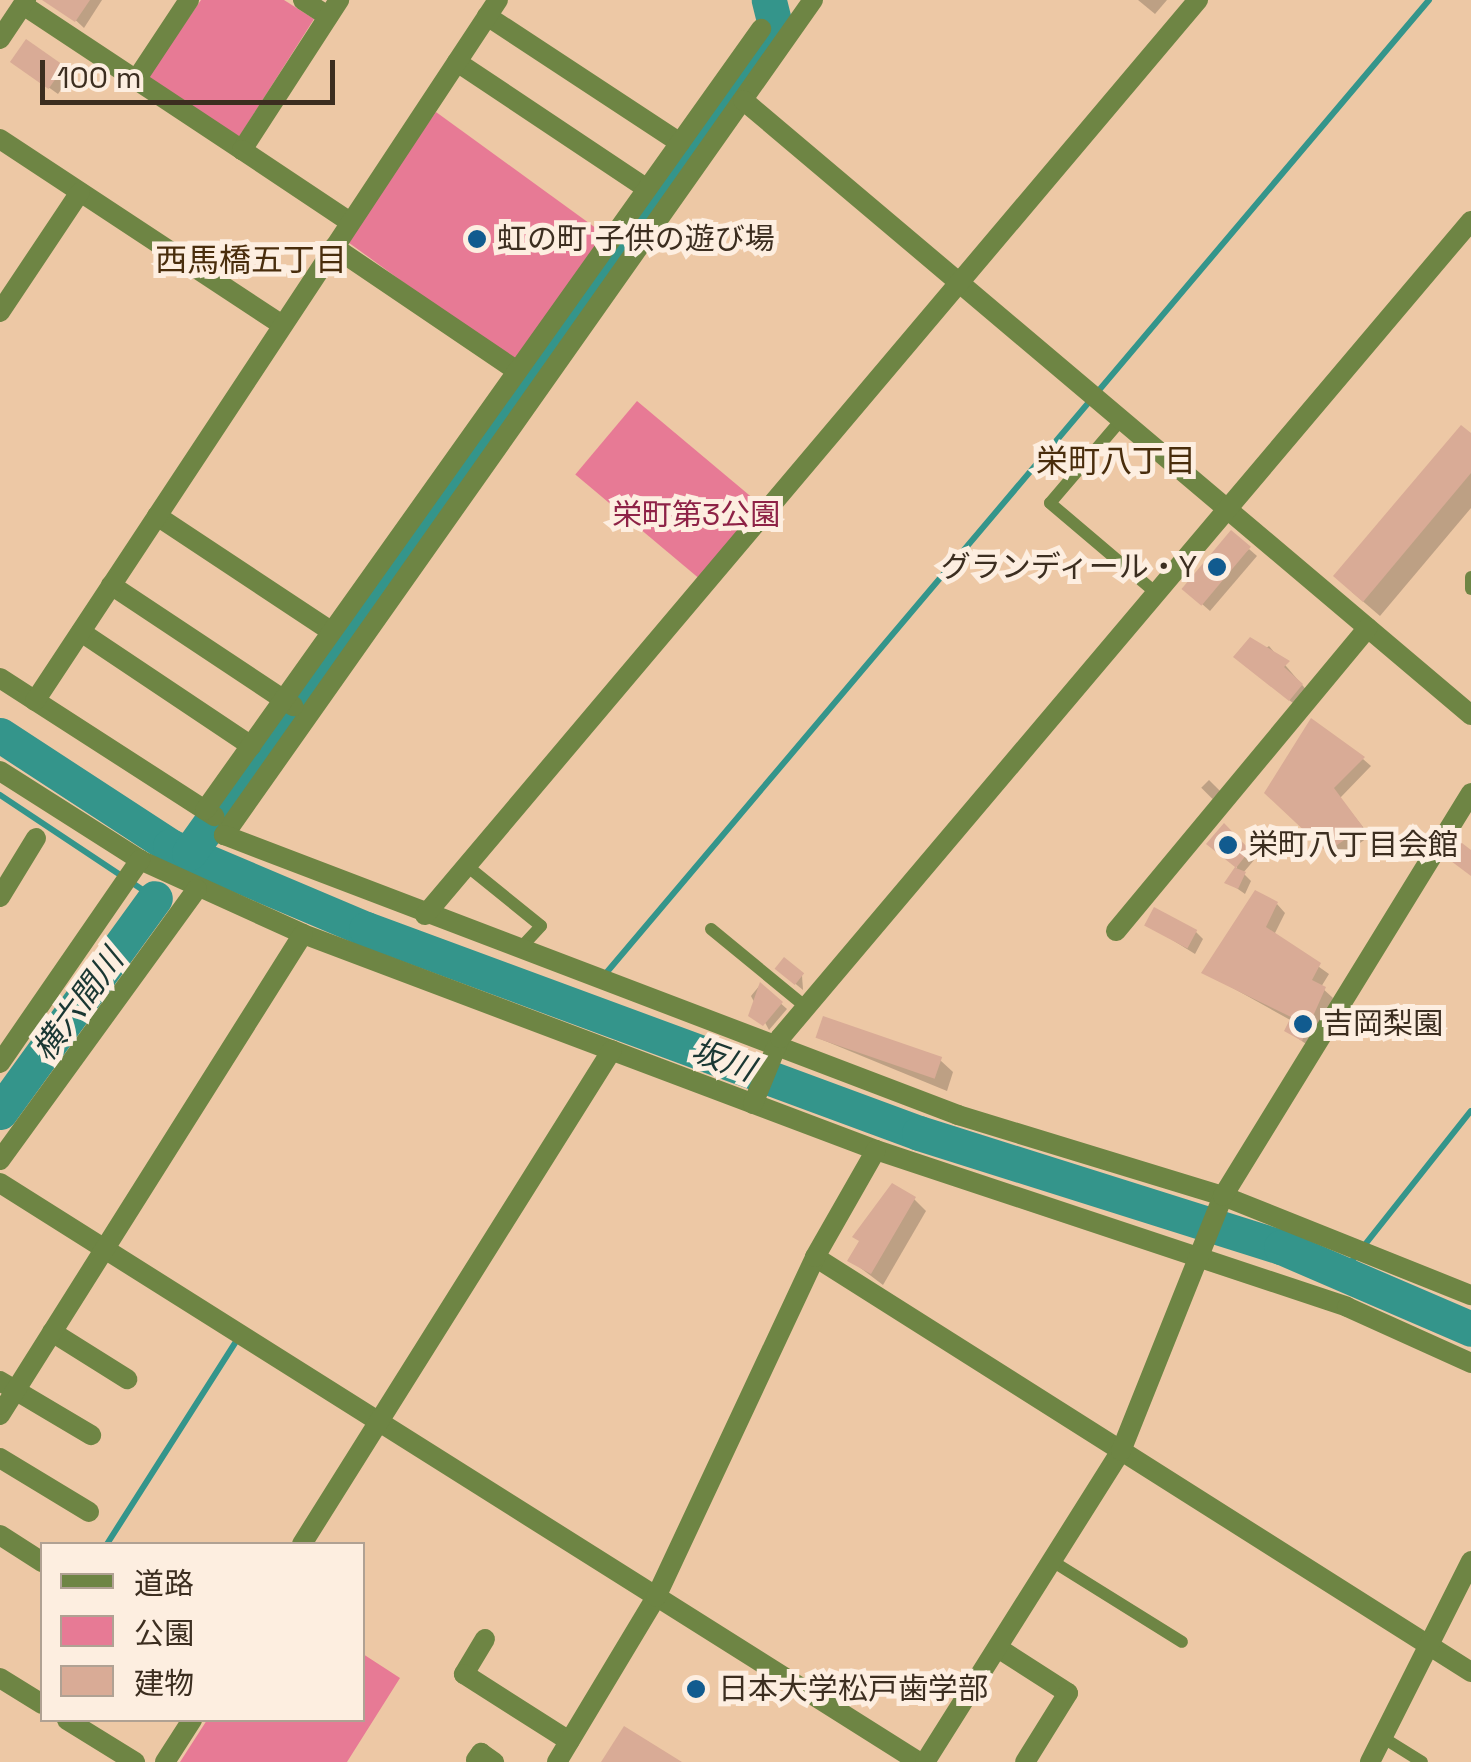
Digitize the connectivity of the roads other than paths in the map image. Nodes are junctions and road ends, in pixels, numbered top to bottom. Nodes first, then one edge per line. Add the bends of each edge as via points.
1 (189, 0) edge
2 (303, 0) edge
3 (813, 0) edge
4 (1198, 0) edge
5 (25, 2) edge
6 (334, 8) edge
7 (493, 8) edge
8 (761, 29) dead end
9 (0, 39) edge
10 (457, 62) junction
11 (136, 80) junction
12 (743, 100) junction
13 (0, 139) edge
14 (680, 142) junction
15 (242, 150) junction
16 (646, 188) junction
17 (80, 192) junction
18 (1471, 221) edge
19 (350, 222) junction
20 (334, 247) junction
21 (958, 284) junction
22 (0, 312) edge
23 (281, 324) junction
24 (517, 370) junction
25 (1121, 420) junction
26 (1227, 508) junction
27 (157, 516) junction
28 (1471, 577) edge
29 (111, 585) junction
30 (1471, 589) edge
31 (1155, 592) junction
32 (1368, 628) junction
33 (81, 632) junction
34 (332, 632) junction
35 (0, 678) edge
36 (284, 700) junction
37 (35, 701) junction
38 (306, 714) junction
39 (1471, 715) edge
40 (251, 746) junction
41 (0, 771) edge
42 (1471, 793) edge
43 (219, 819) junction
44 (36, 838) dead end
45 (148, 864) junction
46 (467, 866) junction
47 (193, 886) junction
48 (0, 897) edge
49 (425, 915) junction
50 (711, 929) dead end
51 (1116, 931) dead end
52 (303, 934) junction
53 (526, 943) dead end
54 (806, 1008) junction
55 (612, 1050) junction
56 (773, 1051) junction
57 (0, 1063) edge
58 (754, 1101) junction
59 (876, 1150) junction
60 (0, 1160) edge
61 (0, 1183) edge
62 (1221, 1200) junction
63 (105, 1248) junction
64 (1204, 1251) junction
65 (815, 1257) junction
66 (1471, 1295) edge
67 (52, 1332) junction
68 (1471, 1363) edge
69 (127, 1380) dead end
70 (8, 1386) edge
71 (0, 1415) edge
72 (381, 1420) junction
73 (91, 1435) dead end
74 (1121, 1452) junction
75 (0, 1458) edge
76 (89, 1512) dead end
77 (0, 1535) edge
78 (303, 1542) edge
79 (1471, 1560) edge
80 (40, 1561) edge
81 (1052, 1562) junction
82 (656, 1597) junction
83 (485, 1639) dead end
84 (1182, 1642) dead end
85 (1429, 1645) junction
86 (998, 1648) junction
87 (1471, 1672) edge
88 (0, 1678) edge
89 (40, 1703) edge
90 (70, 1722) edge
91 (191, 1722) edge
92 (1382, 1738) junction
93 (569, 1741) junction
94 (134, 1762) edge
95 (165, 1762) edge
96 (557, 1762) edge
97 (922, 1762) edge
98 (1025, 1762) edge
99 (1370, 1762) edge
100 (1422, 1762) edge

1 - 11 street
2 - 6 street
3 - 12 street
4 - 21 street
5 - 9 street
5 - 11 street
6 - 15 street
7 - 10 street
7 - 14 street
8 - 14 street
10 - 16 street
10 - 19 street
11 - 15 street
12 - 21 street
12 - 38 street
13 - 17 street
14 - 16 street
15 - 19 street
16 - 24 street
17 - 22 street
17 - 23 street
18 - 26 street
19 - 20 street
20 - 23 street
20 - 24 street
21 - 25 street
21 - 46 street
23 - 27 street
24 - 34 street
25 - 26 street
25 - 31 lane via 1050,504
26 - 31 street
26 - 32 street
27 - 29 street
27 - 34 street
28 - 30 lane
29 - 33 street
29 - 36 street
31 - 54 street
32 - 39 street
32 - 51 street
33 - 37 street
33 - 40 street
34 - 36 street
35 - 37 street
36 - 38 street
36 - 40 street
37 - 43 street
38 - 43 street
40 - 43 street
41 - 45 street
42 - 62 street
43 - 49 street via 224,836
44 - 48 street
45 - 47 street
45 - 57 street via 123,885
46 - 49 street
46 - 53 lane via 540,926
47 - 52 street
47 - 60 street
49 - 56 street
50 - 54 lane
52 - 55 street
52 - 63 street
54 - 56 street
55 - 58 street
55 - 72 street
56 - 58 street
56 - 62 street
58 - 59 street
59 - 64 street
59 - 65 street
61 - 63 street
62 - 64 street
62 - 66 street
63 - 67 street
63 - 72 street
64 - 68 street
64 - 74 street
65 - 74 street
65 - 82 street
67 - 69 street
67 - 70 street
70 - 71 street
70 - 73 street
72 - 78 street
72 - 82 street
74 - 81 street
74 - 85 street
75 - 76 street
77 - 80 street
79 - 85 street
81 - 84 lane
81 - 86 street
82 - 93 street
82 - 97 street
83 - 93 street via 464,1674
85 - 87 street
85 - 92 street
86 - 97 street
86 - 98 street via 1068,1692
88 - 89 street
90 - 94 street
91 - 95 street
92 - 99 street
92 - 100 lane
93 - 96 street

